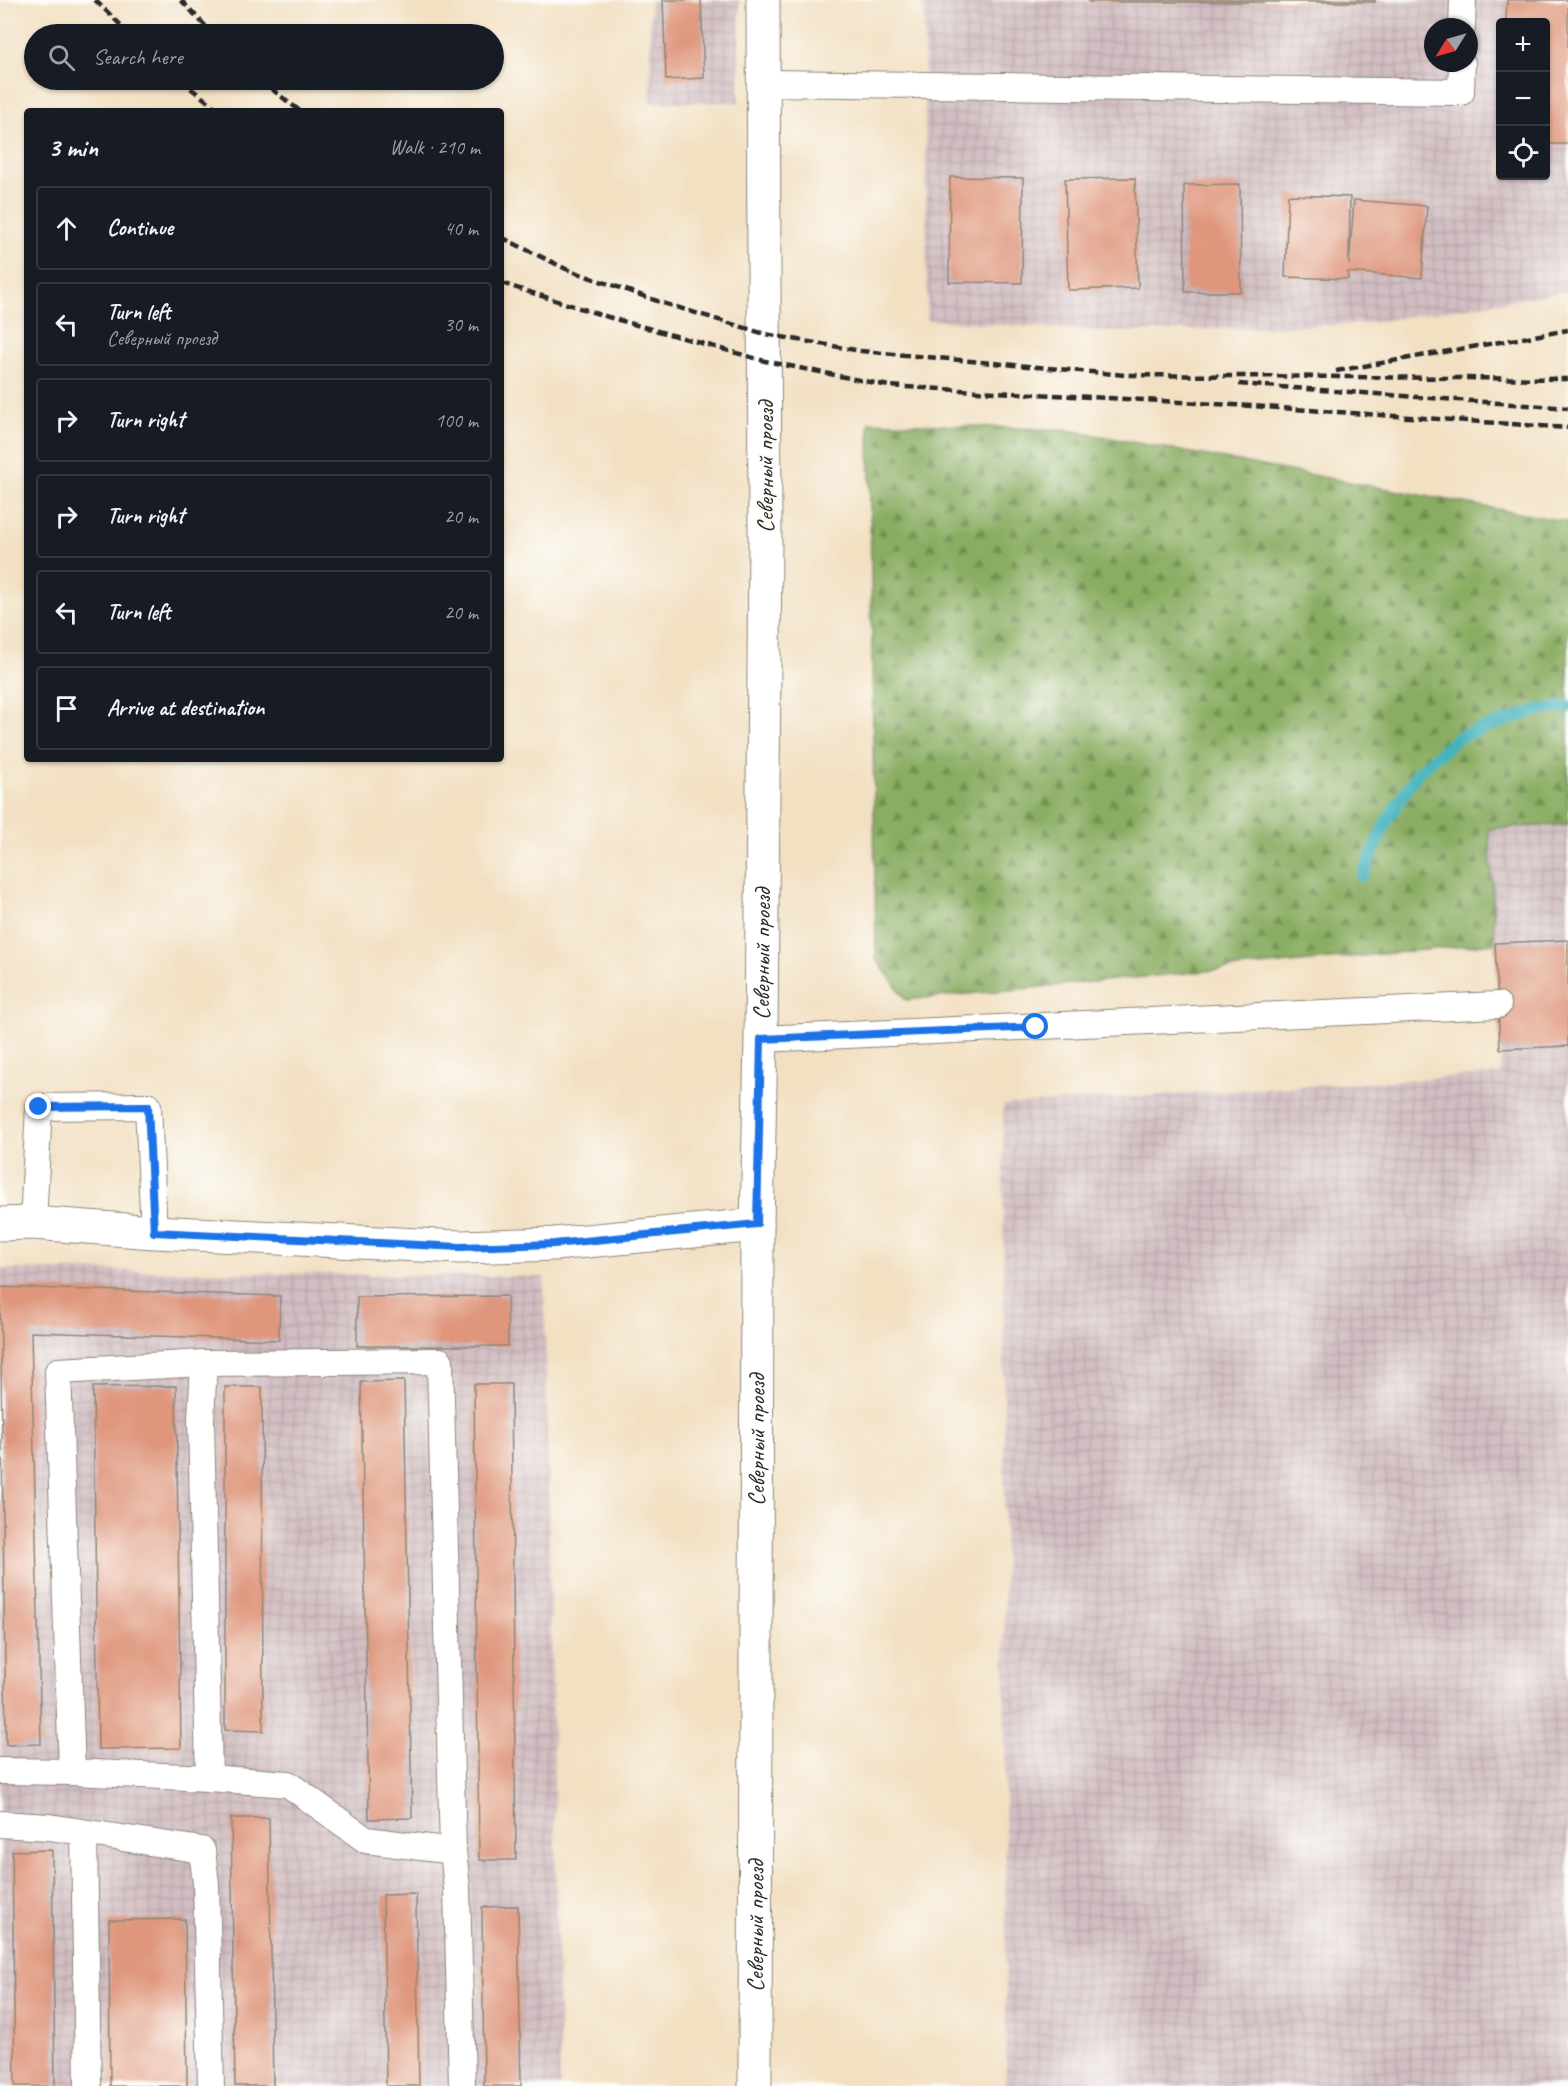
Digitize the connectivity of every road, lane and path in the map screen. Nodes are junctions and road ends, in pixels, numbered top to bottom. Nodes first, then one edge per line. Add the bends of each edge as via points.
1 (763, 0) edge
2 (1463, 0) edge
3 (1462, 18) edge
4 (1462, 72) edge
5 (764, 83) junction
6 (1498, 1005) dead end
7 (761, 1039) junction
8 (33, 1223) junction
9 (0, 1224) edge
10 (757, 1224) junction
11 (154, 1232) junction
12 (204, 1363) junction
13 (0, 1771) edge
14 (72, 1772) junction
15 (209, 1778) junction
16 (0, 1824) edge
17 (84, 1833) junction
18 (453, 1851) junction
19 (88, 2086) edge
20 (211, 2086) edge
21 (462, 2086) edge
22 (754, 2086) edge

1 - 5 street, Северный проезд
2 - 3 lane
4 - 5 lane via 1461,92
5 - 7 street, Северный проезд
6 - 7 lane
7 - 10 street, Северный проезд
8 - 9 street
8 - 11 street
8 - 11 lane via 39,1107 148,1106
10 - 11 street via 554,1244 460,1247
10 - 22 street, Северный проезд
12 - 14 lane via 58,1371
12 - 15 lane via 201,1420
12 - 18 lane via 440,1361
13 - 14 lane
14 - 15 lane
15 - 18 lane via 288,1784 366,1840
16 - 17 lane
17 - 19 lane
17 - 20 lane via 202,1850
18 - 21 lane

